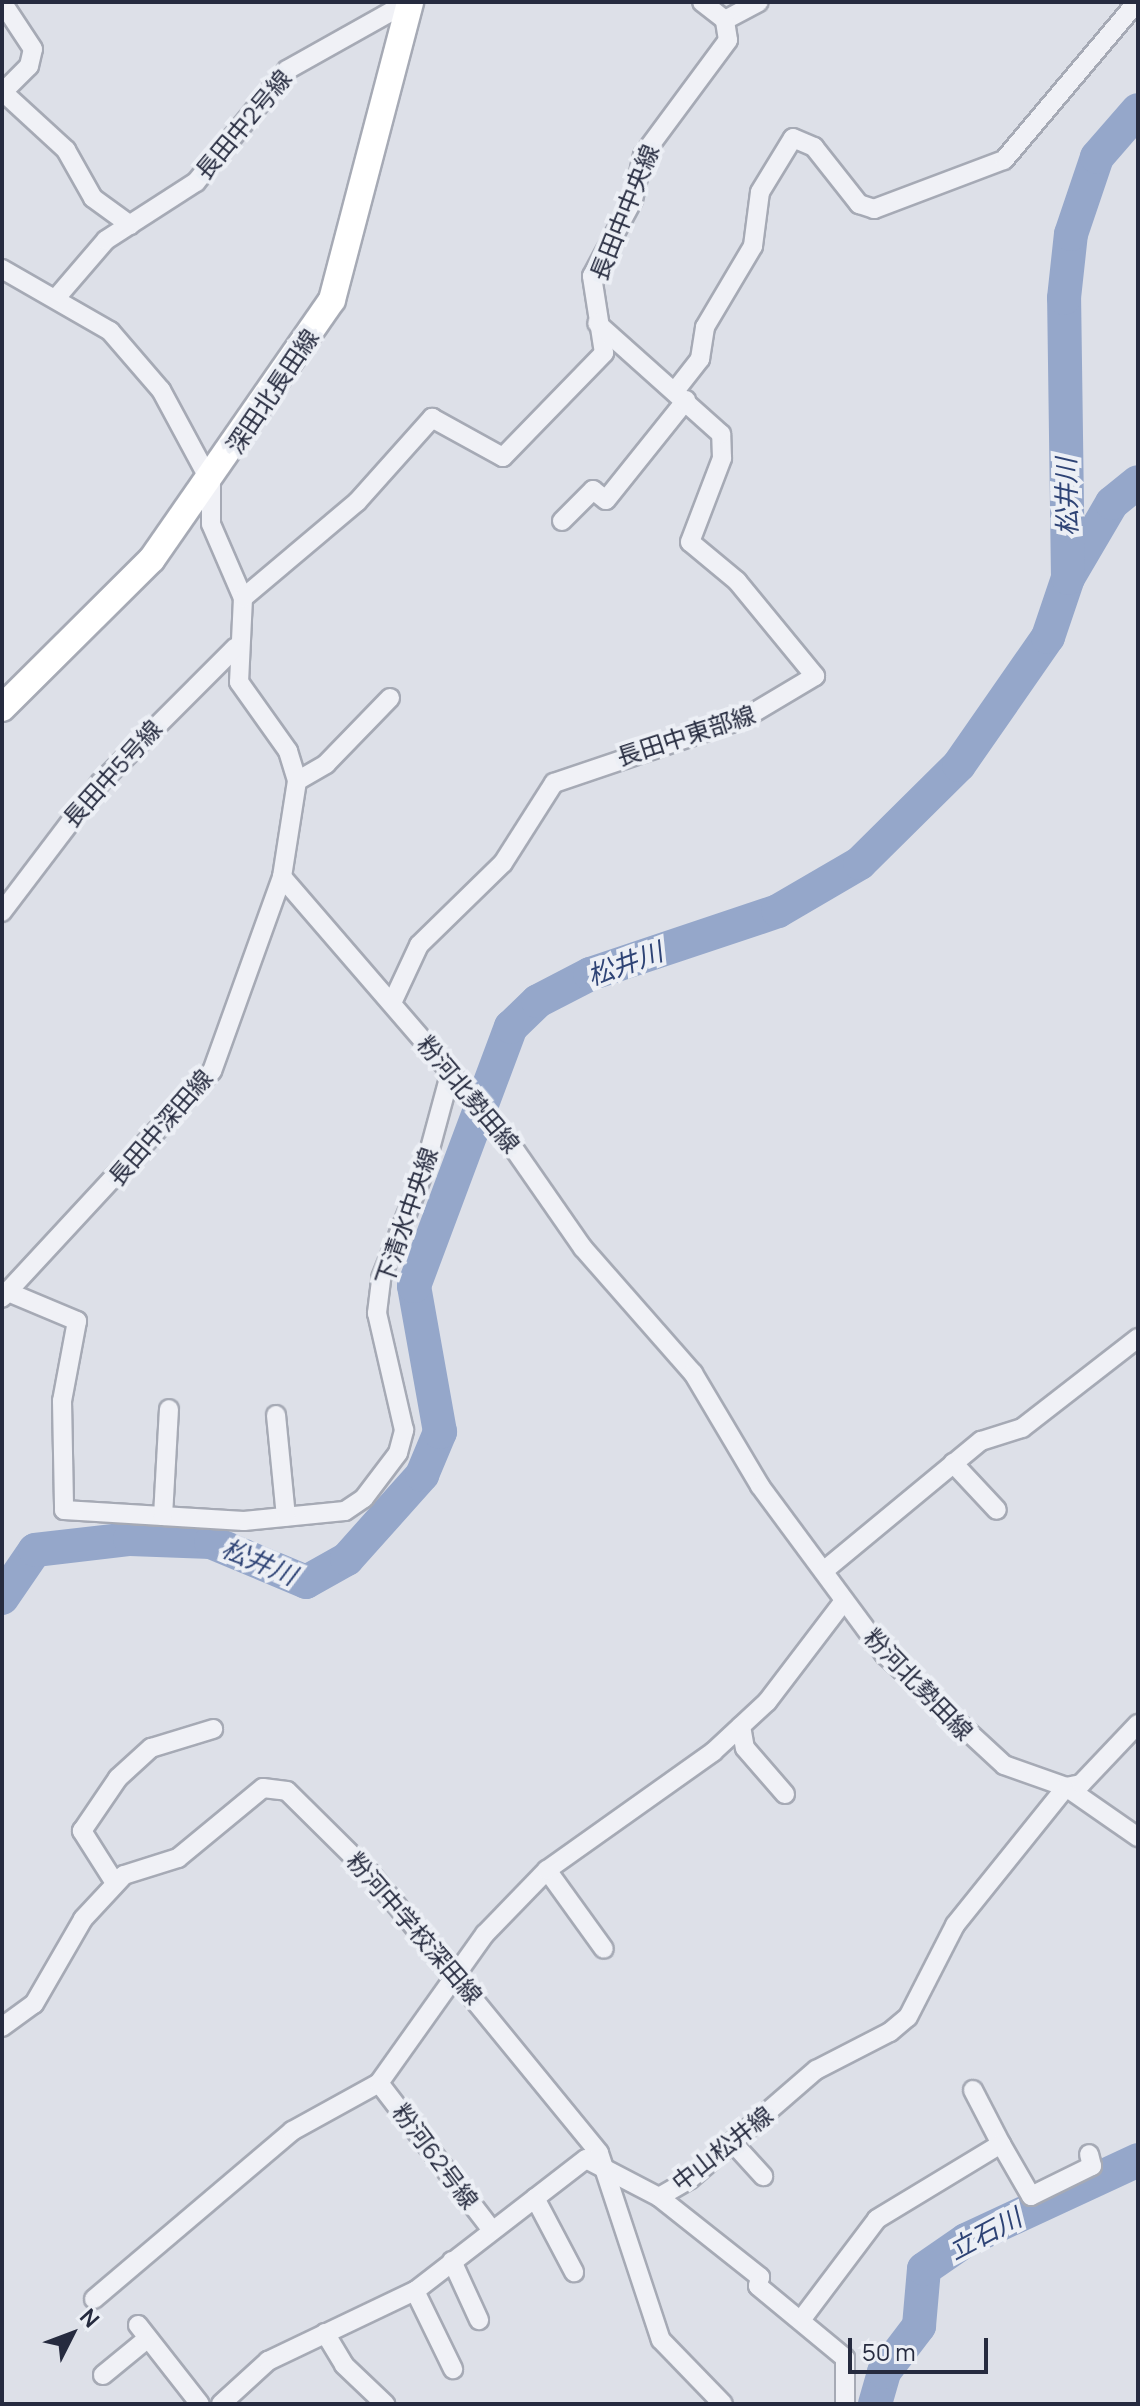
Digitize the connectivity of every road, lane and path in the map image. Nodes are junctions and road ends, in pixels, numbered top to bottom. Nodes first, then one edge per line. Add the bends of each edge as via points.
1 (2, 2) edge
2 (409, 2) edge
3 (702, 2) edge
4 (759, 2) edge
5 (1137, 2) edge
6 (725, 20) junction
7 (2, 92) edge
8 (130, 225) junction
9 (2, 269) edge
10 (57, 297) junction
11 (597, 323) junction
12 (680, 395) junction
13 (211, 483) junction
14 (562, 521) dead end
15 (243, 598) junction
16 (236, 647) junction
17 (390, 698) dead end
18 (2, 708) edge
19 (297, 781) junction
20 (282, 877) junction
21 (2, 912) edge
22 (392, 1003) junction
23 (455, 1077) junction
24 (5, 1295) edge
25 (1136, 1345) edge
26 (169, 1409) dead end
27 (276, 1415) dead end
28 (953, 1463) junction
29 (997, 1510) dead end
30 (163, 1516) junction
31 (286, 1517) junction
32 (826, 1569) junction
33 (844, 1601) junction
34 (1138, 1724) edge
35 (741, 1726) junction
36 (213, 1729) dead end
37 (1066, 1787) junction
38 (785, 1794) dead end
39 (1138, 1837) edge
40 (547, 1870) junction
41 (115, 1883) junction
42 (604, 1949) dead end
43 (456, 1973) junction
44 (2, 2027) edge
45 (379, 2083) junction
46 (973, 2090) dead end
47 (733, 2143) junction
48 (1001, 2144) junction
49 (1089, 2154) dead end
50 (606, 2171) junction
51 (763, 2176) dead end
52 (659, 2197) junction
53 (535, 2198) junction
54 (492, 2230) junction
55 (452, 2261) junction
56 (574, 2272) dead end
57 (415, 2291) junction
58 (94, 2299) dead end
59 (479, 2320) dead end
60 (801, 2320) junction
61 (325, 2333) junction
62 (453, 2369) dead end
63 (103, 2375) dead end
64 (226, 2402) edge
65 (200, 2404) edge
66 (385, 2404) edge
67 (723, 2404) edge
68 (845, 2404) edge

1 - 7 street via 33,49 29,66
2 - 8 street, 長田中2号線 via 299,60 196,182
2 - 13 street, 深田北長田線 via 332,300
3 - 6 street
4 - 6 street
5 - 12 street via 1004,160 874,209 859,204 814,147 793,138 760,192 753,246 705,327 700,359
6 - 11 street, 長田中中央線 via 722,51 643,155 633,200 592,276
7 - 8 street via 66,150 93,198
8 - 10 street, 長田中2号線 via 106,240
9 - 10 street
10 - 13 street via 141,358
11 - 12 street, 長田中東部線
11 - 15 street, 長田中中央線 via 604,353 503,457 432,418 357,502
12 - 14 street via 606,500 593,490
12 - 22 street, 長田中東部線 via 725,446 690,542 737,581 815,676 743,719 554,783 503,863 419,945
13 - 15 street via 211,524
13 - 18 street, 深田北長田線 via 104,611
15 - 16 street
16 - 19 street via 239,682 288,751
16 - 21 street, 長田中5号線 via 100,783
17 - 19 street via 326,764
19 - 20 street
20 - 22 street, 粉河北勢田線
20 - 24 street, 長田中深田線 via 212,1071
22 - 23 street, 粉河北勢田線
23 - 31 street, 下清水中央線 via 381,1278 377,1313 404,1430 398,1453 364,1498 345,1511
23 - 32 street, 粉河北勢田線 via 503,1133 583,1248 693,1373 760,1486
24 - 30 street, 下清水中央線 via 77,1321 62,1401 64,1510
25 - 28 street via 1022,1428 981,1441
26 - 30 street
27 - 31 street
28 - 29 street
28 - 32 street
30 - 31 street, 下清水中央線
32 - 33 street, 粉河北勢田線
33 - 35 street via 787,1680
33 - 37 street, 粉河北勢田線 via 885,1655 979,1746 1004,1765
34 - 37 street, 中山松井線 via 1081,1784
35 - 38 street via 745,1748
35 - 40 street
36 - 41 street via 151,1748 118,1778 82,1831
37 - 39 street, 粉河北勢田線
37 - 47 street, 中山松井線 via 955,1925 908,2017 816,2070
40 - 42 street
40 - 43 street
41 - 43 street, 粉河中学校深田線 via 178,1858 246,1800 275,1788 304,1805
41 - 44 street, 粉河中学校深田線 via 83,1919 34,2004
43 - 45 street
43 - 50 street, 粉河中学校深田線 via 568,2111
45 - 54 street, 粉河62号線
45 - 58 street via 292,2131
46 - 48 street
47 - 51 street
47 - 52 street, 中山松井線
48 - 49 street via 1031,2196 1092,2166
48 - 60 street via 877,2219
50 - 52 street, 中山松井線
50 - 53 street, 中山松井線 via 586,2159
50 - 67 street, 粉河中学校深田線 via 618,2226 661,2340
52 - 60 street via 760,2277 758,2286
53 - 54 street, 中山松井線
53 - 56 street
54 - 55 street, 中山松井線
55 - 57 street, 中山松井線
55 - 59 street
57 - 61 street, 中山松井線
57 - 62 street
60 - 68 street via 845,2358
61 - 64 street, 中山松井線 via 268,2361
61 - 66 street via 344,2365
63 - 65 street via 143,2331

